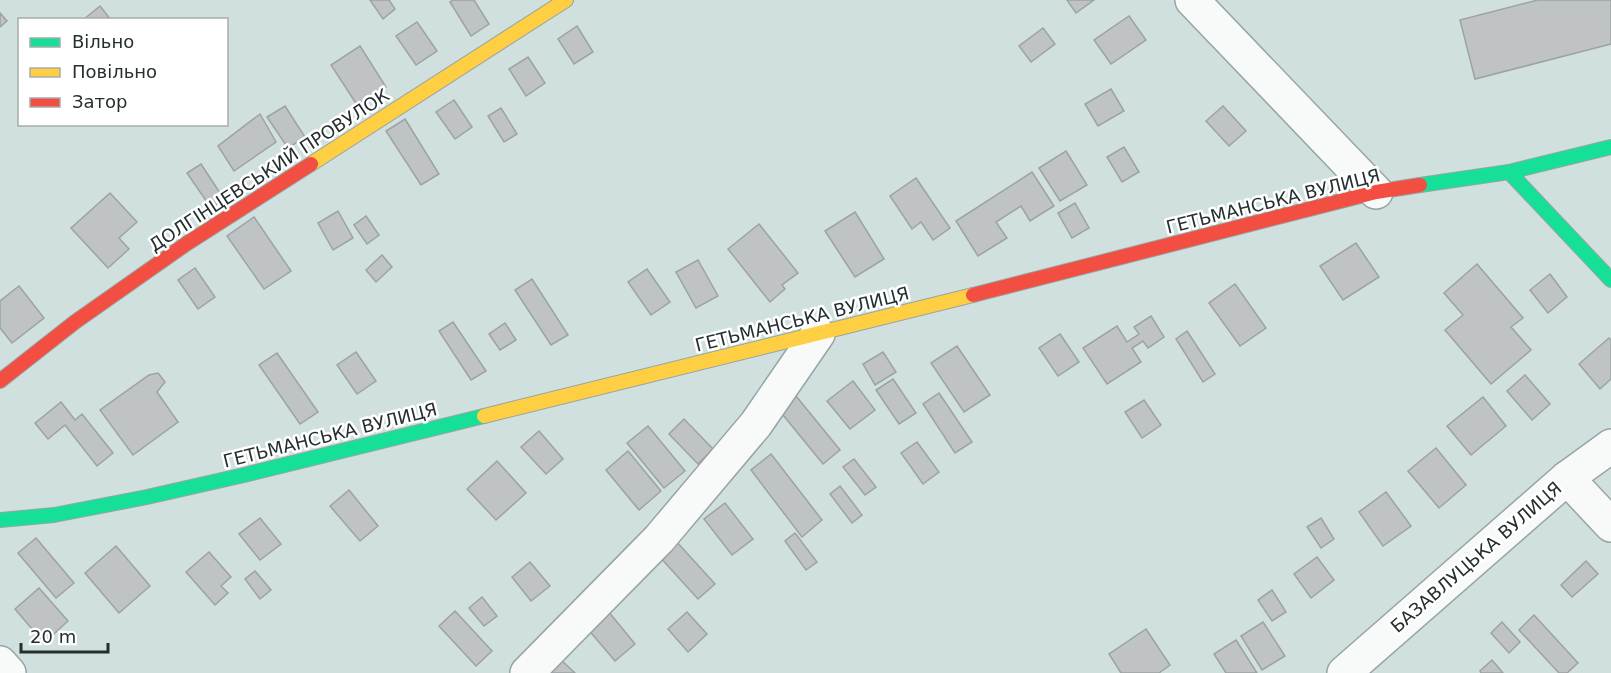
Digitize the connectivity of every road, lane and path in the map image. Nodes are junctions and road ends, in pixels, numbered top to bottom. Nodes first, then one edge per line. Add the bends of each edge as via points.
1 (566, 0) edge
2 (1192, 0) edge
3 (1611, 147) edge
4 (1509, 172) junction
5 (1376, 192) junction
6 (1611, 280) edge
7 (818, 334) junction
8 (0, 381) edge
9 (1611, 446) edge
10 (1567, 478) junction
11 (0, 520) edge
12 (1611, 525) edge
13 (0, 663) edge
14 (9, 673) edge
15 (526, 673) edge
16 (1344, 673) edge

1 - 8 street, ДОЛГІНЦЕВСЬКИЙ ПРОВУЛОК via 186,243
2 - 5 street
3 - 4 street, ГЕТЬМАНСЬКА ВУЛИЦЯ
4 - 5 street, ГЕТЬМАНСЬКА ВУЛИЦЯ
4 - 6 street
5 - 7 street, ГЕТЬМАНСЬКА ВУЛИЦЯ
7 - 11 street, ГЕТЬМАНСЬКА ВУЛИЦЯ via 169,493 54,515
7 - 15 street via 756,424 659,539
9 - 10 street, БАЗАВЛУЦЬКА ВУЛИЦЯ
10 - 12 street
10 - 16 street, БАЗАВЛУЦЬКА ВУЛИЦЯ
13 - 14 street

